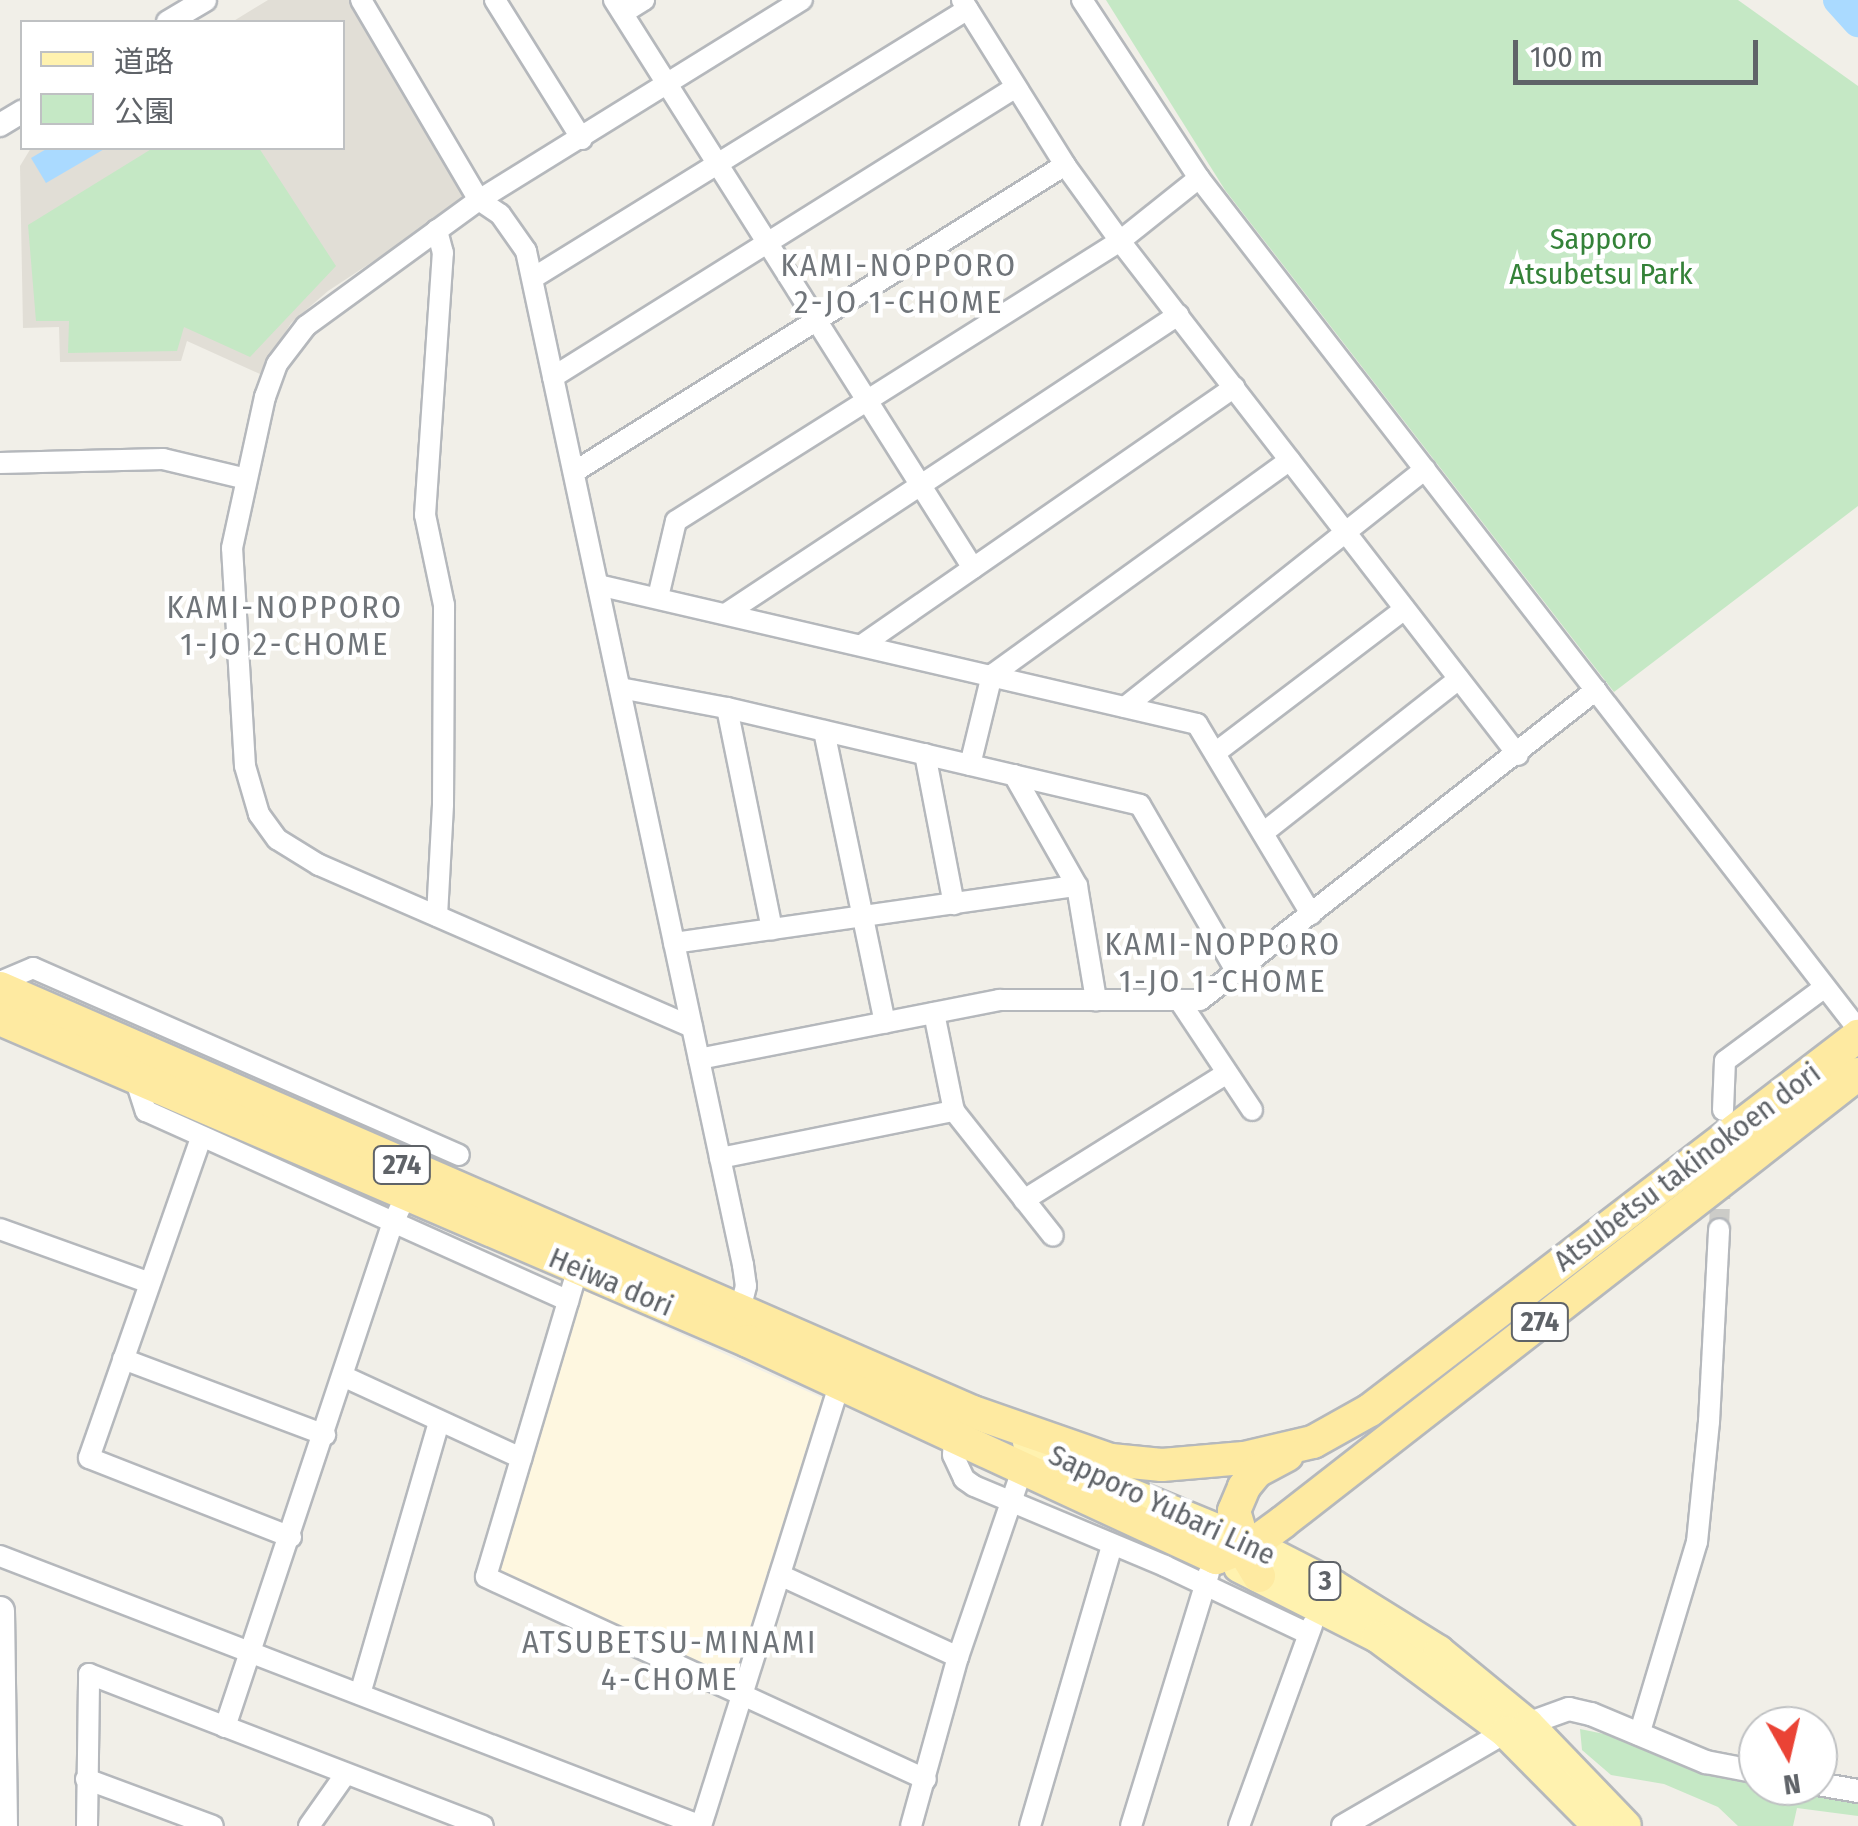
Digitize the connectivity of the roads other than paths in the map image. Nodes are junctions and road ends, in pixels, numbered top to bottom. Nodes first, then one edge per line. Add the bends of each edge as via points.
1 (205, 0) edge
2 (361, 0) edge
3 (495, 0) edge
4 (644, 0) edge
5 (802, 0) edge
6 (1082, 0) edge
7 (965, 4) edge
8 (618, 7) edge
9 (171, 20) edge
10 (668, 85) junction
11 (1016, 87) junction
12 (582, 139) junction
13 (718, 163) junction
14 (1065, 165) junction
15 (1199, 178) junction
16 (479, 200) junction
17 (437, 230) junction
18 (1120, 241) junction
19 (769, 244) junction
20 (532, 278) junction
21 (1178, 315) junction
22 (816, 322) junction
23 (553, 378) junction
24 (1234, 387) junction
25 (868, 402) junction
26 (1290, 460) junction
27 (0, 463) edge
28 (1425, 468) junction
29 (574, 472) junction
30 (246, 479) junction
31 (921, 485) junction
32 (1345, 532) junction
33 (973, 568) junction
34 (598, 585) junction
35 (658, 597) junction
36 (1405, 609) junction
37 (727, 613) junction
38 (862, 645) junction
39 (992, 676) junction
40 (1460, 679) junction
41 (620, 688) junction
42 (1596, 690) junction
43 (1124, 707) junction
44 (727, 708) junction
45 (824, 731) junction
46 (1214, 753) junction
47 (925, 754) junction
48 (1518, 755) junction
49 (970, 765) junction
50 (1014, 775) junction
51 (1262, 833) junction
52 (1077, 886) junction
53 (954, 904) junction
54 (1311, 914) junction
55 (436, 916) junction
56 (863, 916) junction
57 (772, 929) junction
58 (674, 942) junction
59 (1237, 972) junction
60 (0, 985) edge
61 (1824, 987) junction
62 (1096, 1000) junction
63 (1179, 1000) junction
64 (934, 1013) junction
65 (0, 1019) edge
66 (885, 1023) junction
67 (692, 1027) junction
68 (1858, 1033) edge
69 (699, 1060) junction
70 (1227, 1073) junction
71 (1858, 1074) edge
72 (134, 1078) junction
73 (954, 1110) junction
74 (1252, 1110) dead end
75 (1722, 1110) dead end
76 (202, 1138) junction
77 (459, 1155) dead end
78 (720, 1158) junction
79 (405, 1197) junction
80 (1024, 1200) junction
81 (0, 1229) edge
82 (1719, 1229) tunnel mouth
83 (1052, 1236) dead end
84 (578, 1268) junction
85 (150, 1283) junction
86 (568, 1302) junction
87 (736, 1321) junction
88 (123, 1359) junction
89 (844, 1369) junction
90 (345, 1377) junction
91 (963, 1418) junction
92 (440, 1422) junction
93 (325, 1435) junction
94 (1313, 1442) junction
95 (521, 1458) junction
96 (1022, 1467) junction
97 (1009, 1500) junction
98 (291, 1537) junction
99 (1112, 1545) junction
100 (0, 1556) edge
101 (1236, 1559) junction
102 (780, 1575) junction
103 (1324, 1606) junction
104 (0, 1611) edge
105 (1307, 1633) junction
106 (252, 1653) junction
107 (958, 1656) junction
108 (360, 1694) junction
109 (741, 1695) junction
110 (1, 1702) edge
111 (225, 1728) junction
112 (1517, 1728) junction
113 (1640, 1735) junction
114 (1738, 1768) edge
115 (345, 1774) junction
116 (926, 1778) junction
117 (86, 1780) junction
118 (442, 1819) edge
119 (3, 1826) edge
120 (87, 1826) edge
121 (213, 1826) edge
122 (309, 1826) edge
123 (482, 1826) edge
124 (701, 1826) edge
125 (911, 1826) edge
126 (1030, 1826) edge
127 (1132, 1826) edge
128 (1238, 1826) edge
129 (1343, 1826) edge
130 (1598, 1826) edge
131 (1626, 1826) edge

1 - 9 street
2 - 16 street
3 - 12 street
4 - 8 street
5 - 10 street
6 - 15 street
7 - 11 street
7 - 13 street
8 - 10 street
10 - 12 street
10 - 13 street
11 - 14 street
11 - 19 street
12 - 16 street
13 - 19 street
13 - 20 street
14 - 18 street
14 - 22 street
15 - 18 street
15 - 28 street
16 - 17 street
16 - 20 street via 512,227
17 - 30 street via 291,341 266,397
17 - 55 street via 442,254 424,515 444,604
18 - 21 street
18 - 25 street
19 - 22 street
19 - 23 street
20 - 23 street
21 - 24 street
21 - 31 street
22 - 25 street
22 - 29 street
23 - 29 street
24 - 26 street
24 - 33 street
25 - 31 street
25 - 35 street via 676,521
26 - 32 street
26 - 39 street
27 - 30 street via 163,459
28 - 32 street
28 - 42 street
29 - 34 street
30 - 55 street via 232,548 245,766 259,814 296,853
31 - 33 street
31 - 37 street
32 - 36 street
32 - 43 street
33 - 38 street
34 - 35 street
34 - 41 street
35 - 37 street
36 - 40 street
36 - 46 street
37 - 38 street
38 - 39 street
39 - 43 street
39 - 49 street
40 - 48 street
40 - 51 street
41 - 44 street
41 - 58 street
42 - 48 street
42 - 61 street
43 - 46 street via 1197,724
44 - 45 street
44 - 57 street
45 - 47 street
45 - 56 street
46 - 51 street
47 - 49 street
47 - 53 street
48 - 54 street
49 - 50 street
50 - 52 street
50 - 59 street via 1140,804
51 - 54 street
52 - 53 street
52 - 62 street
53 - 56 street
54 - 59 street
55 - 67 street
56 - 57 street
56 - 66 street
57 - 58 street
58 - 67 street
59 - 63 street via 1200,1000
60 - 77 street via 33,968
60 - 79 highway, Heiwa dori / 274
61 - 68 street
61 - 75 street via 1725,1061
62 - 63 street
62 - 64 street via 999,1000
63 - 70 street
64 - 66 street
64 - 73 street
65 - 72 highway, Heiwa dori / 274
66 - 69 street
67 - 69 street
68 - 94 highway, Atsubetsu takinokoen dori / 274 via 1370,1410
69 - 78 street
70 - 74 street
70 - 80 street
71 - 101 highway, Atsubetsu takinokoen dori / 274
72 - 76 street via 146,1111
72 - 79 highway, Heiwa dori / 274
73 - 78 street
73 - 80 street
76 - 79 street
76 - 85 street
78 - 87 street via 744,1272
79 - 84 highway, Heiwa dori / 274
79 - 86 street
79 - 87 highway, Heiwa dori / 274
79 - 90 street
80 - 83 street
81 - 85 street
82 - 113 street via 1697,1542
84 - 86 street
84 - 87 highway, Heiwa dori / 274
85 - 88 street
86 - 95 street
87 - 89 highway, Heiwa dori / 274
88 - 93 street
88 - 98 street via 89,1458
89 - 91 highway, Heiwa dori / 274
89 - 102 street
90 - 92 street
90 - 93 street
91 - 94 highway, Atsubetsu takinokoen dori / 274 via 1134,1464 1201,1464
91 - 96 highway, Heiwa dori / 274
91 - 97 street via 953,1455 964,1479
91 - 101 main road, Sapporo Yubari Line / 3 via 1119,1489
92 - 95 street
92 - 108 street
93 - 98 street
94 - 101 highway, 274 via 1257,1471 1244,1487 1234,1511
95 - 109 street via 486,1578
96 - 97 street
96 - 101 highway, Heiwa dori / 274
97 - 99 street
97 - 107 street
98 - 106 street
99 - 101 street
99 - 126 street
100 - 106 street
101 - 103 main road, Sapporo Yubari Line / 3
101 - 105 street
101 - 112 main road, Sapporo Yubari Line / 3 via 1440,1651
101 - 127 street
102 - 107 street
102 - 109 street
103 - 105 street
103 - 112 main road, Sapporo Yubari Line / 3
104 - 110 main road
105 - 128 street
106 - 108 street
106 - 111 street
107 - 116 street
108 - 124 street
109 - 116 street
109 - 124 street
110 - 119 main road
111 - 115 street
111 - 117 street via 88,1674
112 - 113 street via 1569,1709
112 - 129 street
112 - 130 main road, Sapporo Yubari Line / 3
112 - 131 main road, Sapporo Yubari Line / 3
113 - 114 street
115 - 118 street
115 - 122 street
116 - 125 street
117 - 120 street
117 - 121 street
118 - 123 street

